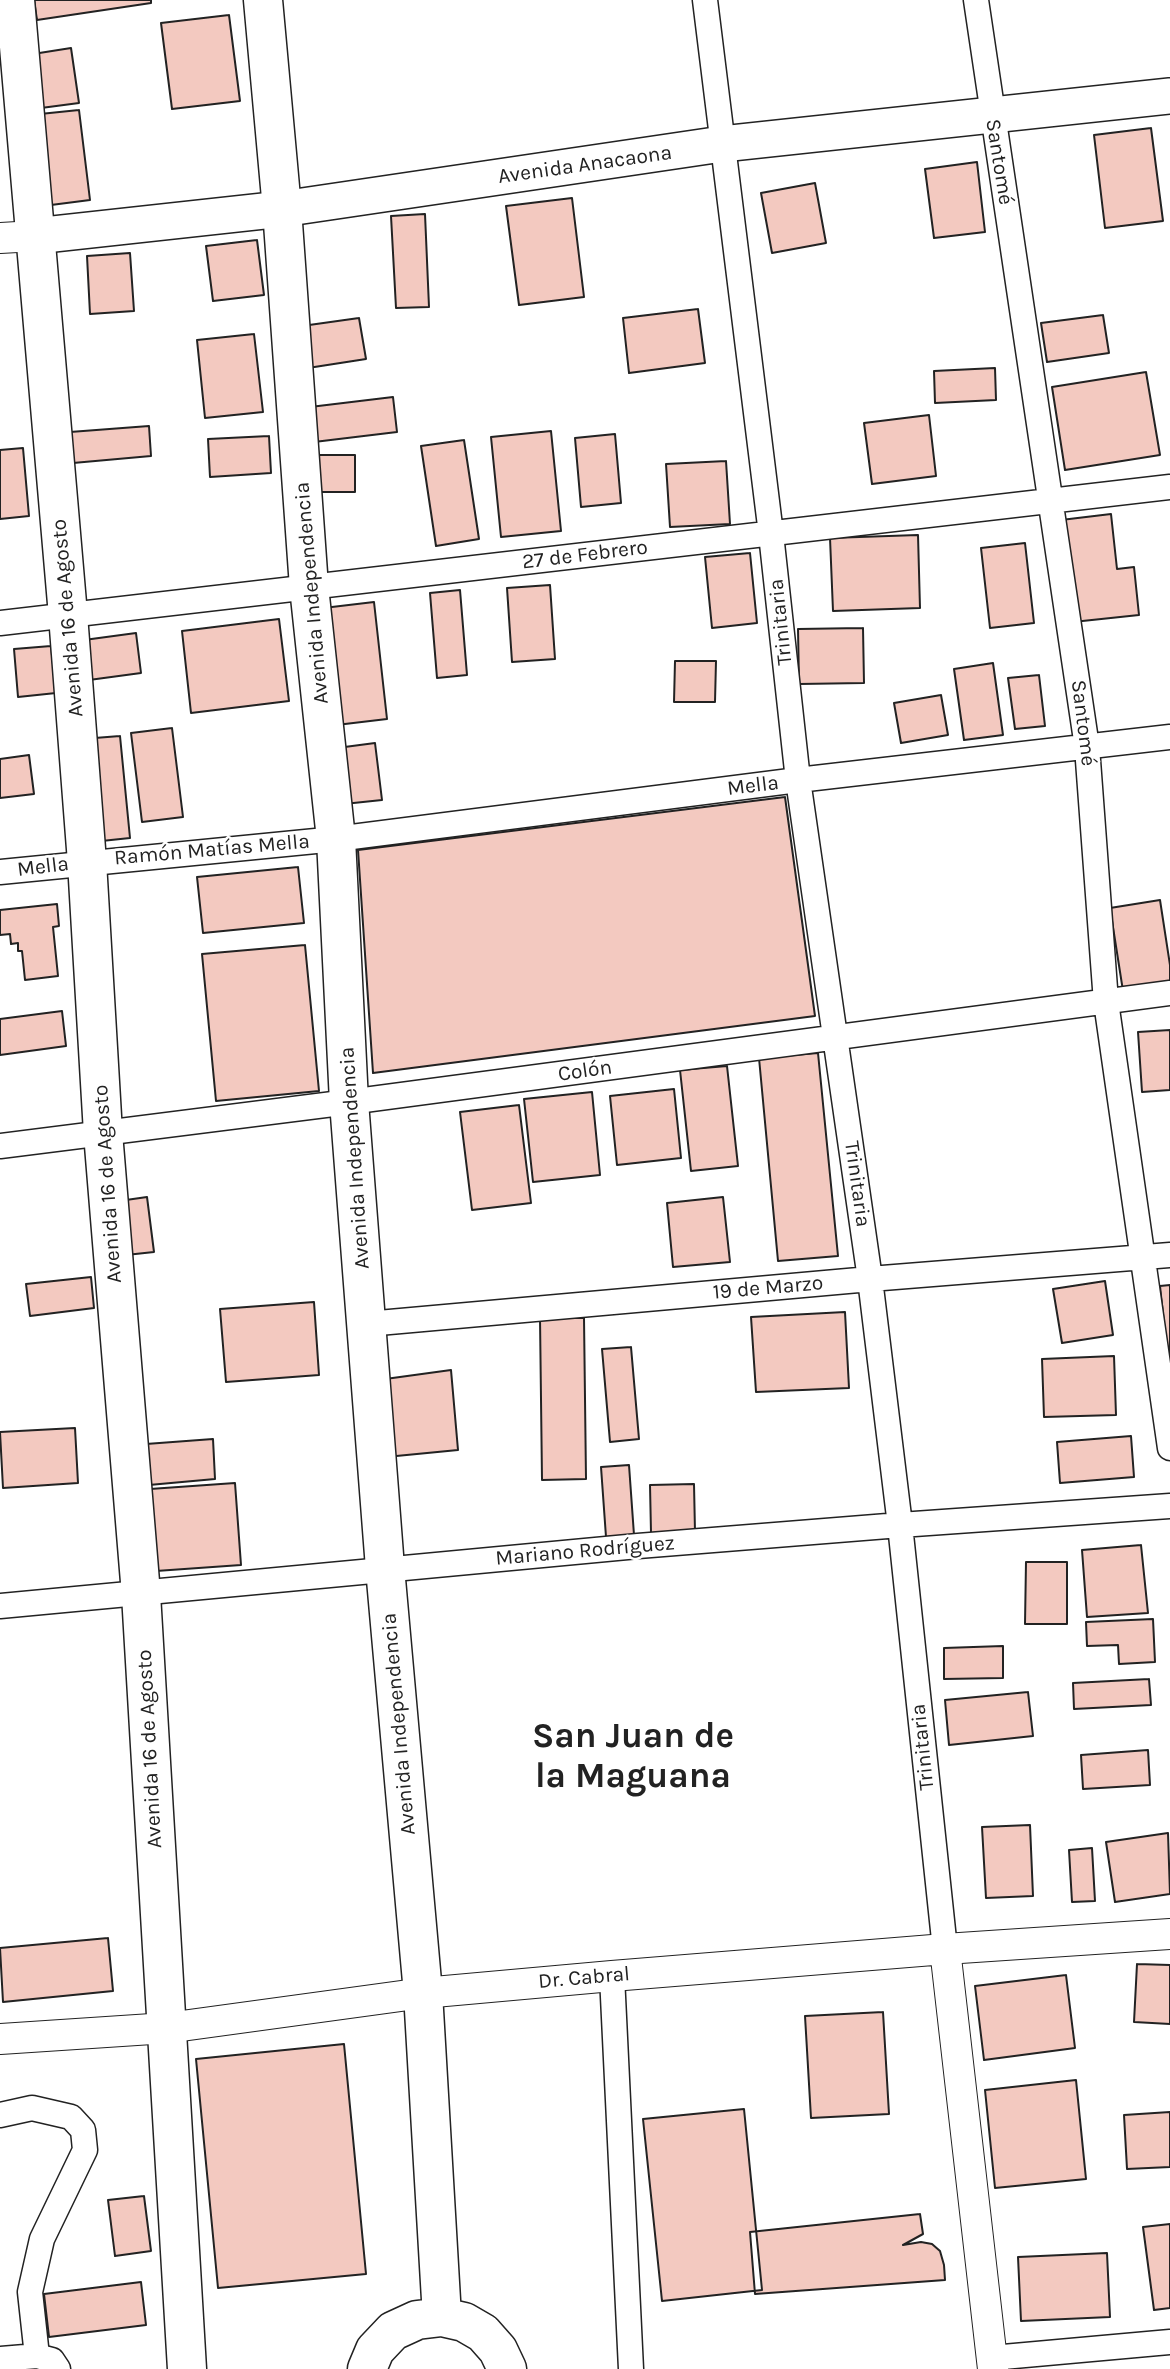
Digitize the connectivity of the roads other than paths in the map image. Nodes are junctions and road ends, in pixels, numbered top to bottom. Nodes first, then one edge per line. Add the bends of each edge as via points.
1 (15, 0) edge
2 (263, 0) edge
3 (705, 0) edge
4 (976, 0) edge
5 (1170, 96) edge
6 (991, 116) junction
7 (722, 144) junction
8 (282, 209) junction
9 (18, 237) edge
10 (1170, 487) edge
11 (1051, 501) junction
12 (771, 534) junction
13 (309, 587) junction
14 (68, 615) junction
15 (0, 623) edge
16 (1170, 737) edge
17 (1087, 747) junction
18 (798, 780) junction
19 (336, 839) junction
20 (87, 862) junction
21 (0, 872) edge
22 (1170, 993) edge
23 (1106, 1002) junction
24 (837, 1037) junction
25 (349, 1102) junction
26 (103, 1133) junction
27 (0, 1146) edge
28 (1170, 1255) edge
29 (1142, 1258) junction
30 (870, 1279) junction
31 (367, 1324) junction
32 (1170, 1448) edge
33 (1170, 1506) edge
34 (900, 1524) junction
35 (385, 1568) junction
36 (141, 1594) junction
37 (0, 1606) edge
38 (1170, 1934) edge
39 (945, 1949) junction
40 (612, 1976) junction
41 (423, 1993) junction
42 (166, 2028) junction
43 (0, 2039) edge
44 (0, 2115) edge
45 (442, 2317) junction
46 (1170, 2342) edge
47 (37, 2356) junction
48 (0, 2359) edge
49 (992, 2363) edge
50 (58, 2369) edge
51 (187, 2369) edge
52 (367, 2369) edge
53 (507, 2369) edge
54 (631, 2369) edge

1 - 9 main road, Avenida 16 de Agosto
2 - 8 main road, Avenida Independencia
3 - 7 street, Trinitaria
4 - 6 street, Santomé
5 - 6 main road, Avenida Anacaona
6 - 7 main road, Avenida Anacaona
6 - 11 street, Santomé
7 - 8 main road, Avenida Anacaona
7 - 12 street, Trinitaria
8 - 9 main road, Avenida Anacaona
8 - 13 main road, Avenida Independencia
9 - 14 main road, Avenida 16 de Agosto
10 - 11 street, 27 de Febrero
11 - 12 street, 27 de Febrero
11 - 17 street, Santomé
12 - 13 street, 27 de Febrero
12 - 18 street, Trinitaria
13 - 14 street, 27 de Febrero
13 - 19 main road, Avenida Independencia
14 - 15 street, 27 de Febrero
14 - 20 main road, Avenida 16 de Agosto
16 - 17 street, Mella
17 - 18 street, Mella
17 - 23 street, Santomé
18 - 19 street, Mella
18 - 24 street, Trinitaria
19 - 20 street, Ramón Matías Mella
19 - 25 main road, Avenida Independencia
20 - 21 street, Mella
20 - 26 main road, Avenida 16 de Agosto
22 - 23 street, Colón
23 - 24 street, Colón
23 - 29 street, Santomé
24 - 25 street, Colón
24 - 30 street, Trinitaria
25 - 26 street, Colón
25 - 31 main road, Avenida Independencia
26 - 27 street, Colón
26 - 36 main road, Avenida 16 de Agosto
28 - 29 street, 19 de Marzo
29 - 30 street, 19 de Marzo
29 - 32 street, Santomé
30 - 31 street, 19 de Marzo
30 - 34 street, Trinitaria
31 - 35 main road, Avenida Independencia
33 - 34 street, Mariano Rodríguez
34 - 35 street, Mariano Rodríguez
34 - 39 street, Trinitaria
35 - 36 street, Mariano Rodríguez
35 - 41 main road, Avenida Independencia
36 - 37 street, Mariano Rodríguez
36 - 42 main road, Avenida 16 de Agosto
38 - 39 street, Dr. Cabral
39 - 40 street, Dr. Cabral
39 - 49 street, Trinitaria
40 - 41 street, Dr. Cabral
40 - 54 street
41 - 42 street, Dr. Cabral
41 - 45 main road, Avenida Independencia
42 - 43 street, Dr. Cabral
42 - 51 main road, Avenida 16 de Agosto
44 - 47 street via 32,2108 71,2117 83,2130 85,2150 42,2239 30,2292
45 - 52 main road via 416,2320 393,2331 375,2350
45 - 53 main road via 483,2333
46 - 49 street
47 - 48 street
47 - 50 street via 52,2360

